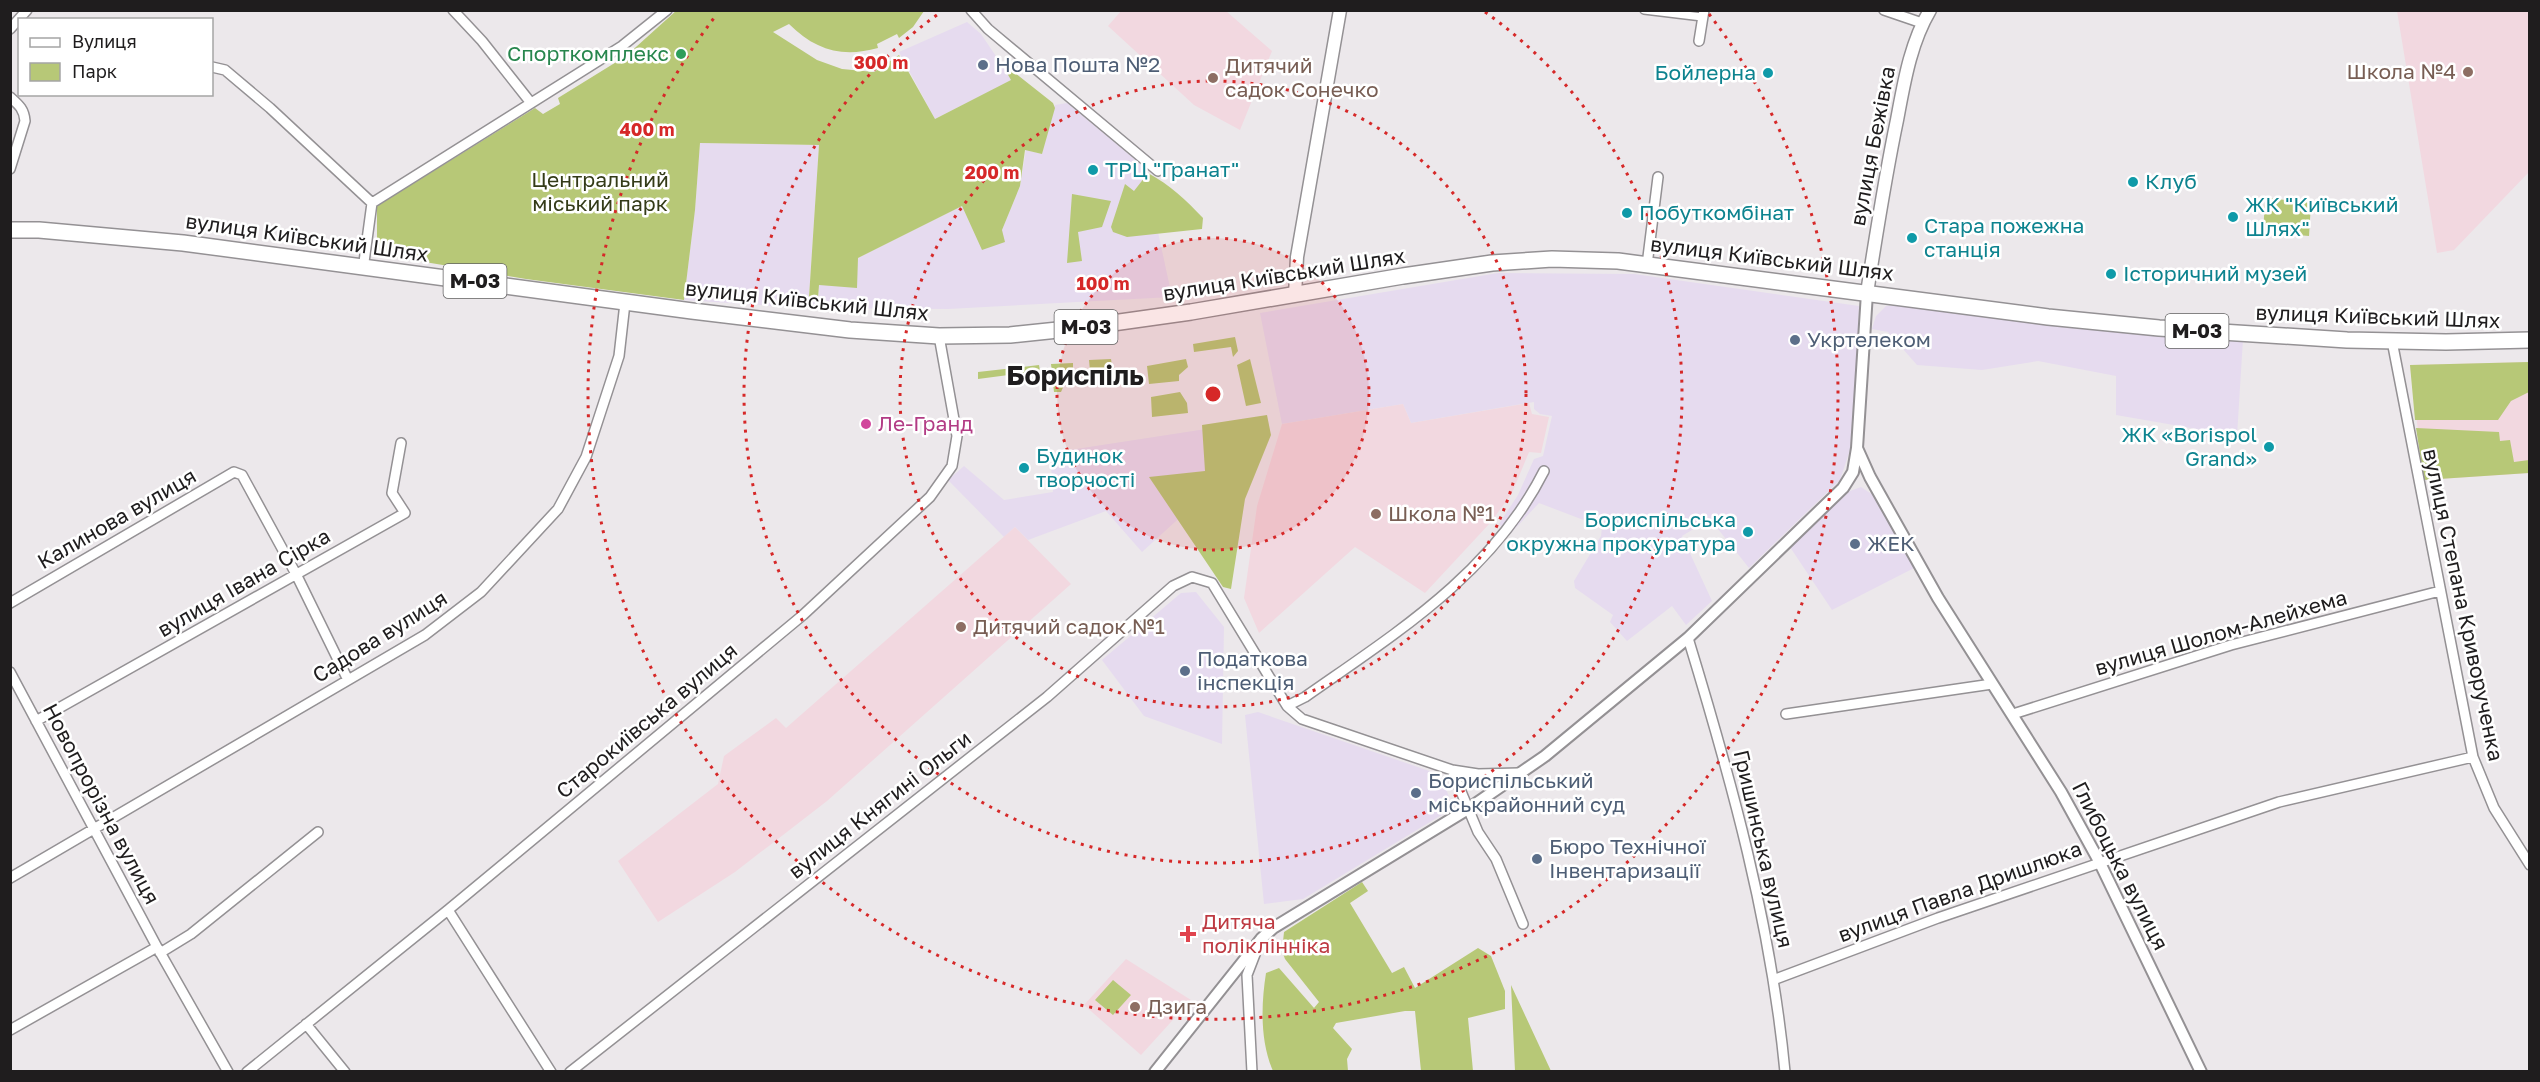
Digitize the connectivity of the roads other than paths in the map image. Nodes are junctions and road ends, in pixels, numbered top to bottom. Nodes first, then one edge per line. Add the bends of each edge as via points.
1 (453, 10) edge
2 (667, 10) edge
3 (1340, 10) edge
4 (1644, 10) edge
5 (1884, 10) edge
6 (1930, 10) edge
7 (970, 12) edge
8 (1703, 14) edge
9 (1922, 23) junction
10 (1699, 41) dead end
11 (213, 67) edge
12 (10, 97) edge
13 (531, 103) junction
14 (10, 169) edge
15 (1158, 171) dead end
16 (1658, 177) dead end
17 (372, 203) junction
18 (10, 230) edge
19 (1647, 265) junction
20 (359, 267) junction
21 (1867, 293) junction
22 (1295, 295) junction
23 (625, 303) junction
24 (939, 336) junction
25 (2529, 340) edge
26 (2392, 341) junction
27 (401, 443) dead end
28 (1857, 448) junction
29 (1544, 471) dead end
30 (296, 574) junction
31 (2440, 591) junction
32 (10, 603) edge
33 (1688, 638) junction
34 (10, 672) edge
35 (348, 680) junction
36 (1992, 684) junction
37 (1287, 706) junction
38 (1786, 714) dead end
39 (2013, 714) junction
40 (36, 722) junction
41 (2473, 757) junction
42 (1452, 770) junction
43 (1519, 773) junction
44 (1468, 809) junction
45 (94, 829) junction
46 (318, 832) dead end
47 (2099, 861) junction
48 (2529, 865) edge
49 (10, 878) edge
50 (448, 910) junction
51 (1523, 924) dead end
52 (1261, 939) junction
53 (159, 950) junction
54 (1773, 980) junction
55 (306, 1024) junction
56 (10, 1030) edge
57 (228, 1071) edge
58 (247, 1071) edge
59 (345, 1071) edge
60 (551, 1071) edge
61 (570, 1071) edge
62 (1155, 1071) edge
63 (1252, 1071) edge
64 (1785, 1071) edge
65 (2201, 1071) edge

1 - 13 street
2 - 13 street via 622,46
3 - 22 main road via 1297,257
4 - 8 street
5 - 9 street
6 - 9 main road, вулиця Бежівка
7 - 15 street
8 - 10 street
9 - 21 main road, вулиця Бежівка via 1906,75
11 - 17 street via 225,70 270,108
12 - 14 street via 21,106 25,121
13 - 17 street
16 - 19 street
17 - 20 street via 364,261
18 - 20 highway, вулиця Київський Шлях / М-03 via 163,241
19 - 21 highway, вулиця Київський Шлях / М-03
19 - 22 highway, вулиця Київський Шлях / М-03 via 1552,259 1492,263
20 - 23 highway, вулиця Київський Шлях / М-03
21 - 26 highway, вулиця Київський Шлях / М-03 via 2126,325
21 - 28 street, Глибоцька вулиця
22 - 24 highway, вулиця Київський Шлях / М-03 via 1077,328 1010,335
23 - 24 highway, вулиця Київський Шлях / М-03 via 850,330
23 - 35 street, Садова вулиця via 619,356 586,457 558,509 482,592 425,635
24 - 50 street, Старокиївська вулиця via 957,436 952,466 930,497 804,615
25 - 26 highway, вулиця Київський Шлях / М-03
26 - 31 street, вулиця Степана Криворученка
27 - 30 street, вулиця Івана Сірка via 392,493 405,513
28 - 33 street via 1853,472 1838,494
28 - 36 street, Глибоцька вулиця via 1938,598
29 - 37 street via 1516,519 1446,596
30 - 32 street, Калинова вулиця via 242,475 234,472
30 - 35 street
30 - 40 street, вулиця Івана Сірка
31 - 39 street, вулиця Шолом-Алейхема via 2231,645
31 - 41 street, вулиця Степана Криворученка
33 - 43 street
33 - 54 street, Гришинська вулиця via 1740,814
34 - 40 street, Новопрорізна вулиця
35 - 45 street, Садова вулиця
36 - 38 street
36 - 39 street, Глибоцька вулиця
37 - 42 street via 1302,719
37 - 61 street, вулиця Княгині Ольги via 1212,583 1192,577 1173,586 1047,697
39 - 47 street, Глибоцька вулиця
40 - 45 street, Новопрорізна вулиця
41 - 47 street, вулиця Павла Дришлюка via 2279,802
41 - 48 street, вулиця Степана Криворученка via 2494,808
42 - 43 street
42 - 44 street
43 - 44 street
44 - 51 street via 1496,859
44 - 52 street
45 - 49 street, Садова вулиця
45 - 53 street, Новопрорізна вулиця
46 - 53 street via 191,934
47 - 54 street, вулиця Павла Дришлюка
47 - 65 street, Глибоцька вулиця
50 - 55 street, Старокиївська вулиця
50 - 60 street
52 - 62 street
52 - 63 street via 1247,975
53 - 56 street
53 - 57 street, Новопрорізна вулиця
54 - 64 street, Гришинська вулиця
55 - 58 street, Старокиївська вулиця
55 - 59 street

